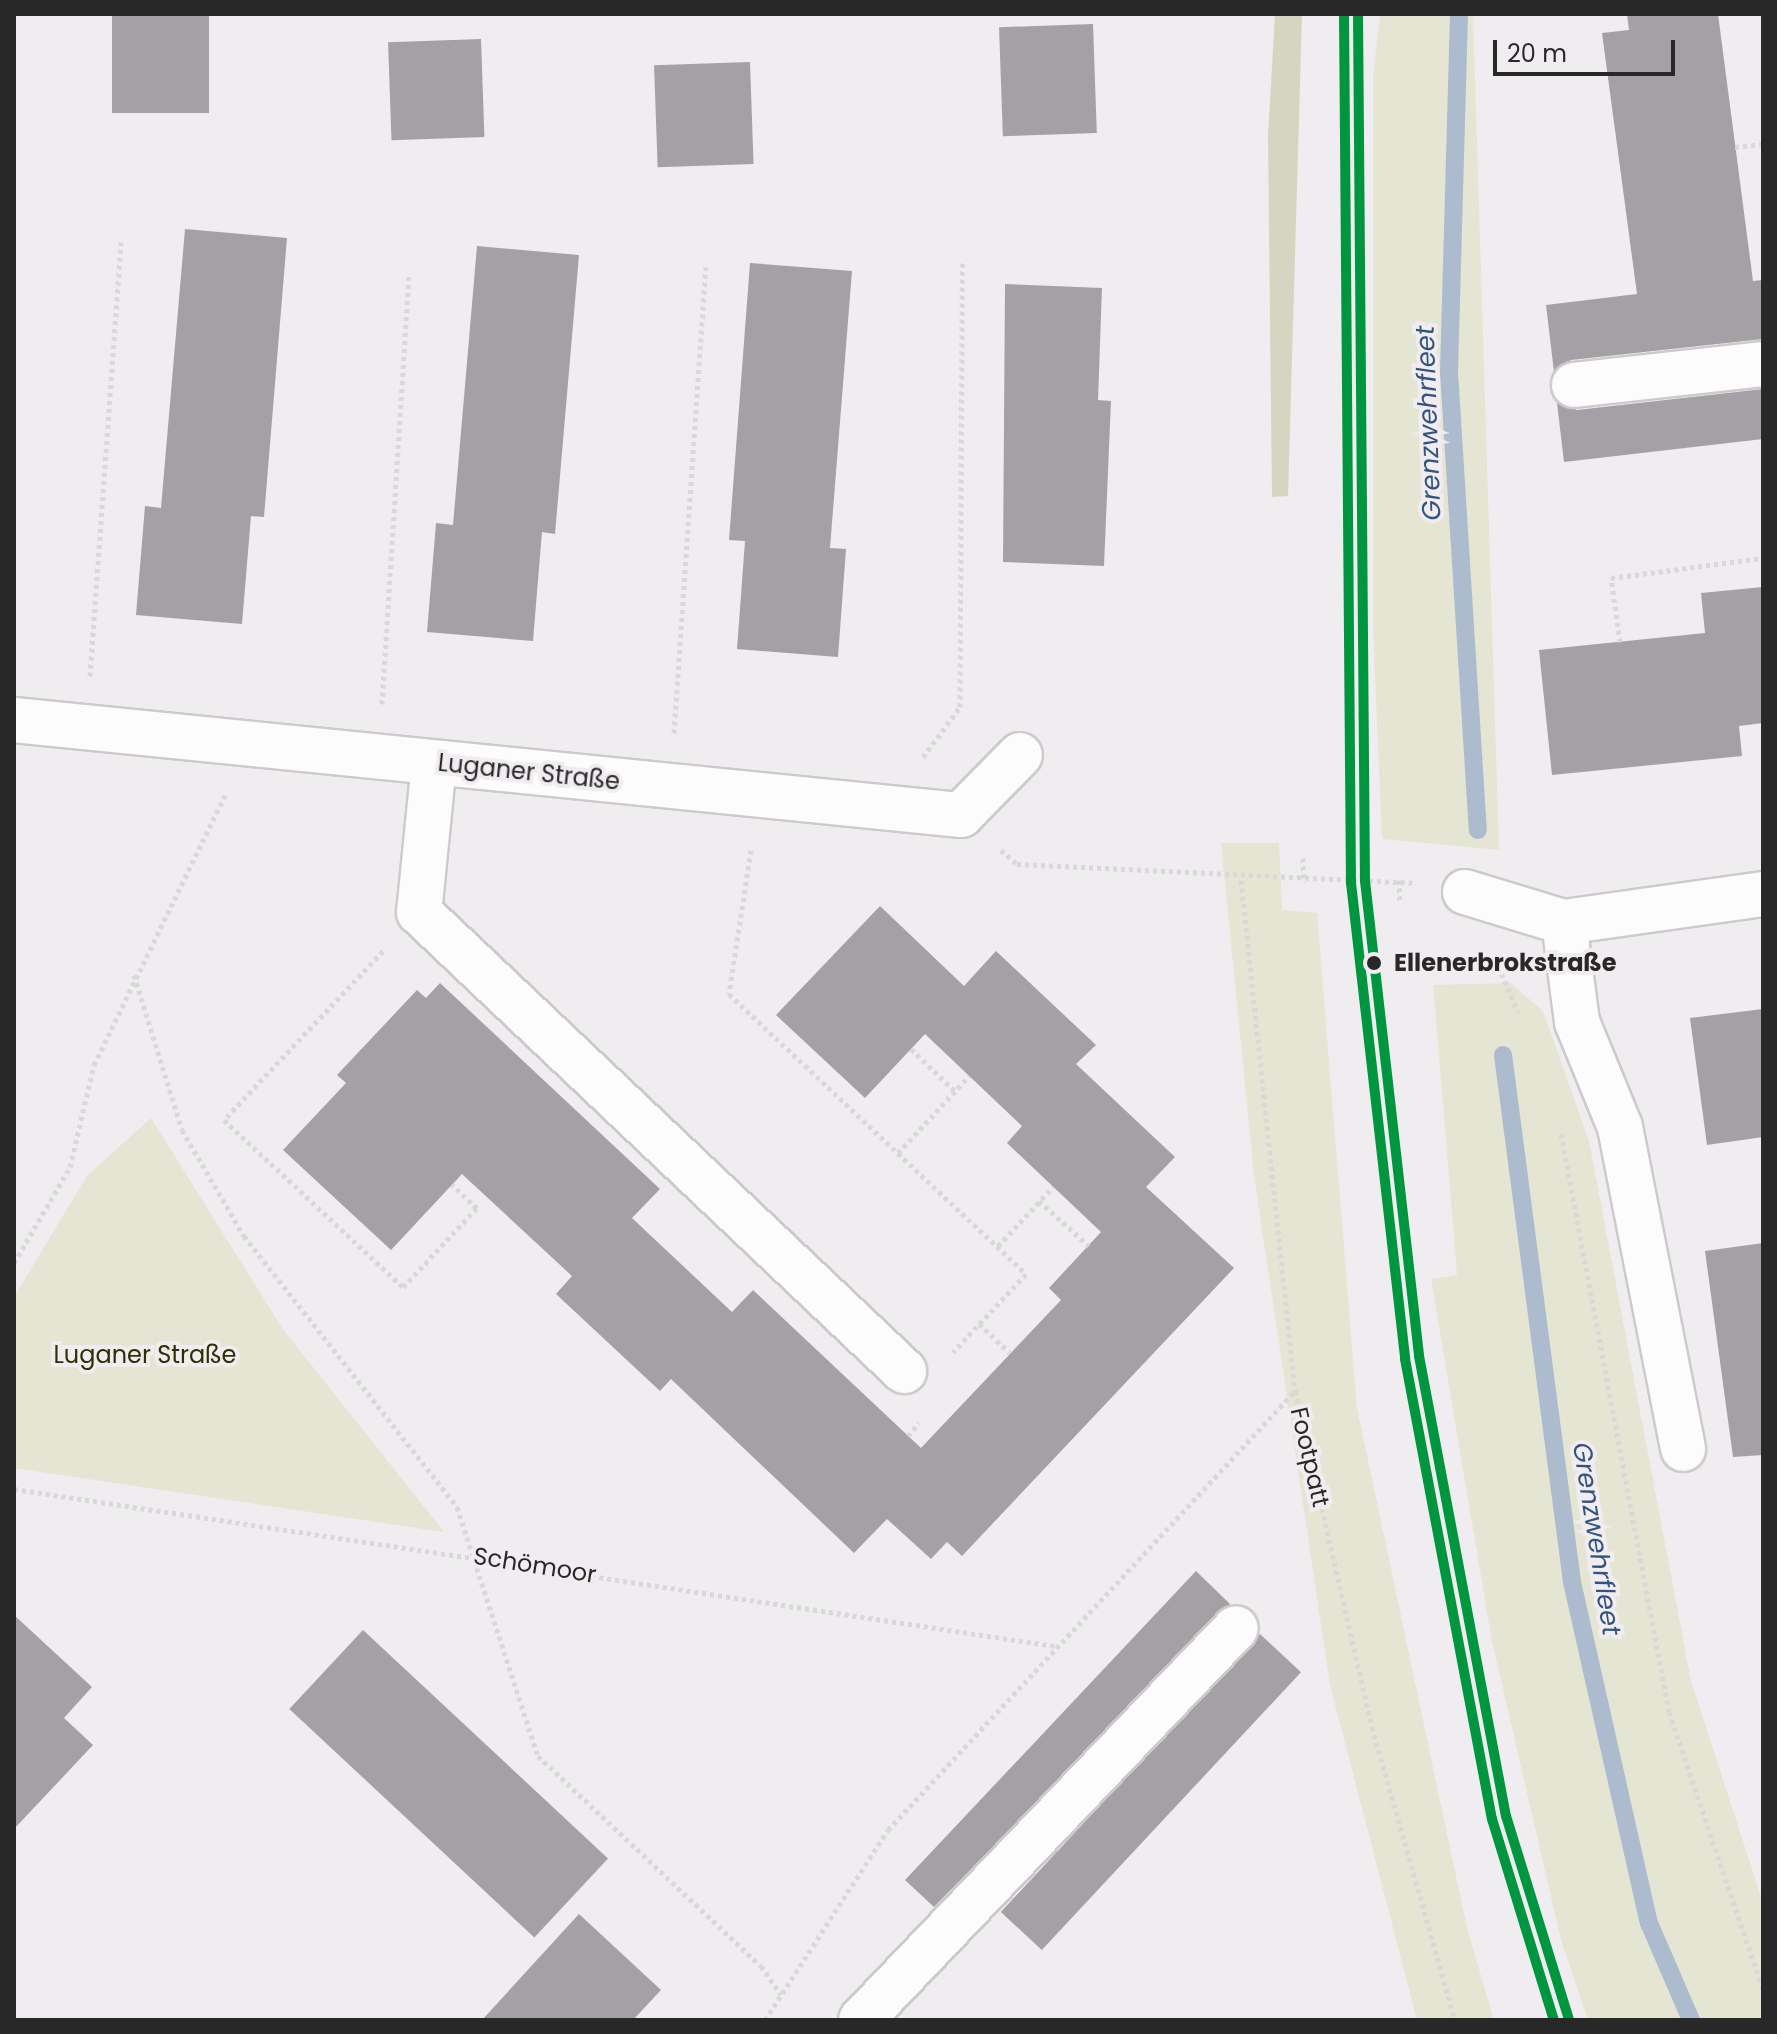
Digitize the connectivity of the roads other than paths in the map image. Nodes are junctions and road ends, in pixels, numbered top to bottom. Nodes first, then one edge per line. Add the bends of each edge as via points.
1 (1763, 364) edge
2 (1574, 385) dead end
3 (14, 720) edge
4 (1020, 755) dead end
5 (434, 763) junction
6 (1465, 892) road end
7 (1763, 894) edge
8 (1564, 922) junction
9 (904, 1371) dead end
10 (1683, 1449) dead end
11 (1236, 1628) dead end
12 (861, 2020) edge

1 - 2 street
3 - 5 street, Luganer Straße
4 - 5 street, Luganer Straße via 961,815
5 - 9 street via 419,912
6 - 8 street
7 - 8 street
8 - 10 street via 1577,1022 1620,1127
11 - 12 street

